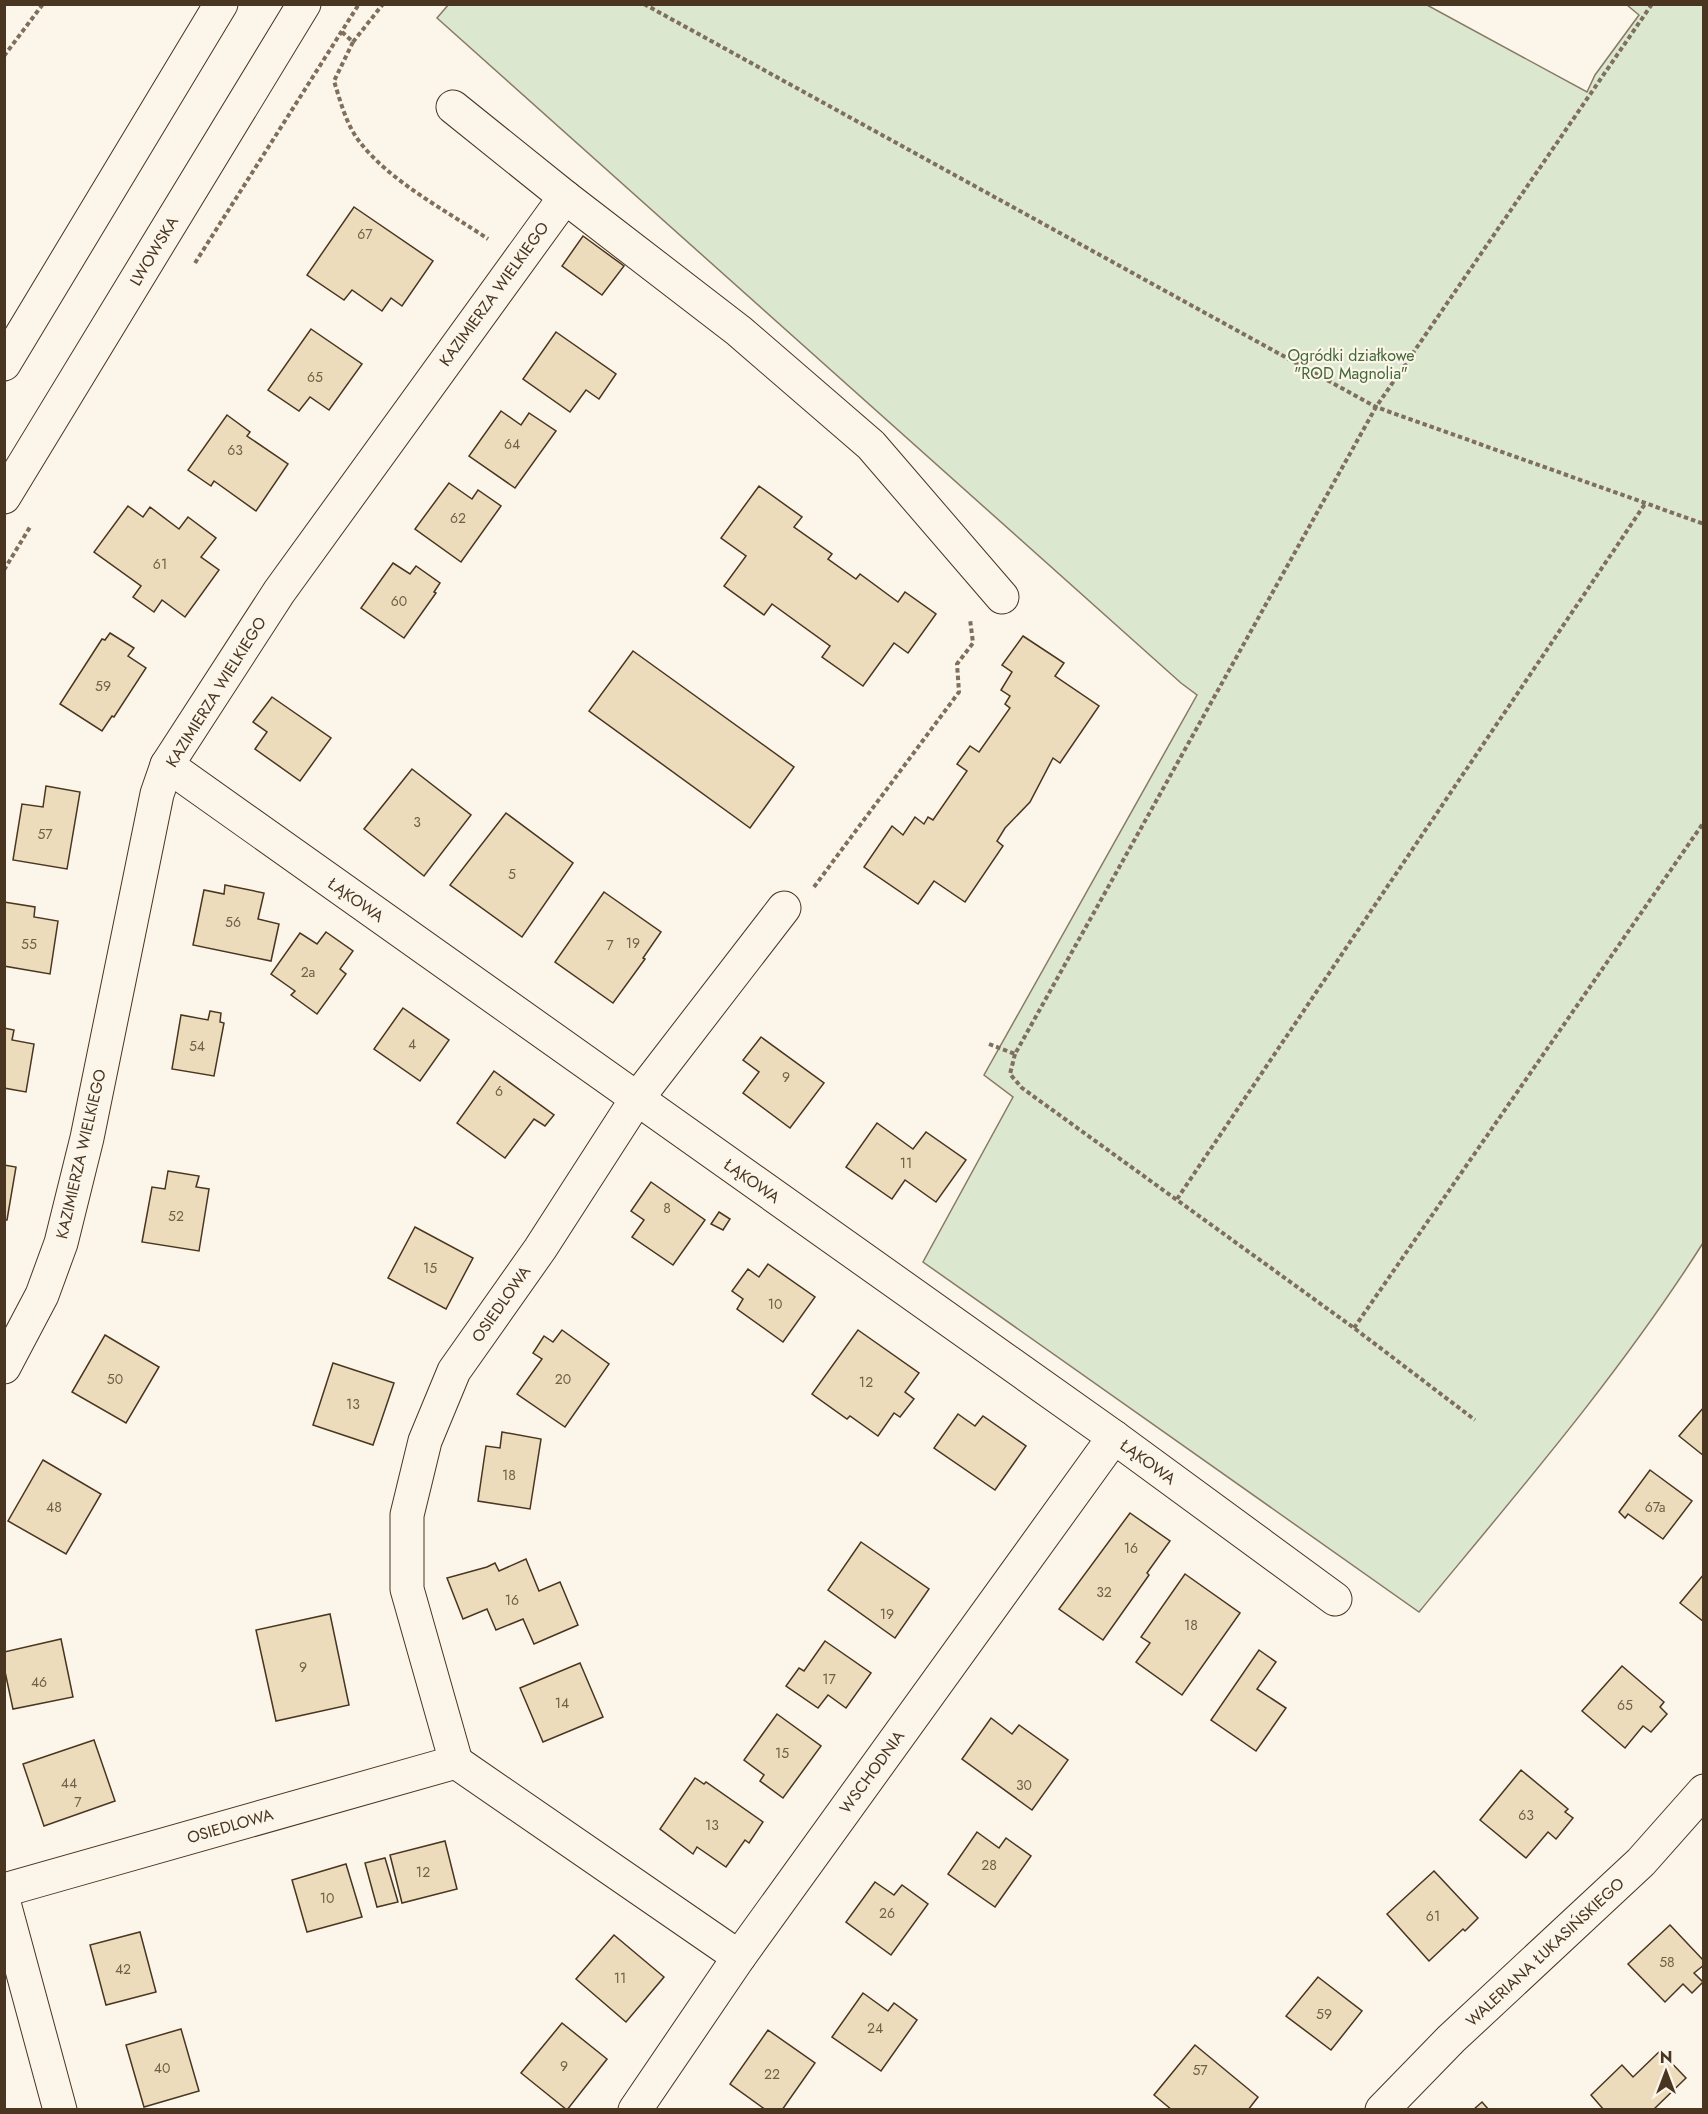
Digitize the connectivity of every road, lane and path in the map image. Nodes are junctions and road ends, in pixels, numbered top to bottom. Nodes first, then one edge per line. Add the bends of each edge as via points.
1 (43, 4) edge
2 (221, 4) edge
3 (304, 4) edge
4 (383, 4) edge
5 (644, 4) edge
6 (1652, 4) edge
7 (342, 32) dead end
8 (352, 42) junction
9 (4, 56) edge
10 (453, 107) dead end
11 (565, 197) junction
12 (519, 260) junction
13 (4, 364) edge
14 (1376, 407) junction
15 (4, 498) edge
16 (1646, 504) junction
17 (1704, 525) edge
18 (1002, 597) dead end
19 (969, 613) dead end
20 (167, 765) junction
21 (1704, 822) edge
22 (796, 902) joint
23 (989, 1044) dead end
24 (1014, 1054) junction
25 (636, 1100) junction
26 (1177, 1198) junction
27 (1354, 1328) junction
28 (4, 1367) edge
29 (1475, 1420) dead end
30 (1114, 1437) junction
31 (1335, 1599) dead end
32 (456, 1762) junction
33 (1704, 1791) edge
34 (4, 1890) edge
35 (4, 1903) edge
36 (739, 1957) junction
37 (60, 2109) edge
38 (635, 2109) edge
39 (1382, 2109) edge

1 - 9 path
2 - 13 street
3 - 15 street, LWOWSKA
4 - 8 path
5 - 14 path
6 - 14 path
7 - 8 path
8 - 12 path via 334,81 358,140 388,172
10 - 11 street
11 - 12 street, KAZIMIERZA WIELKIEGO
11 - 18 street via 739,332 871,445
12 - 20 street, KAZIMIERZA WIELKIEGO via 279,592
14 - 16 path
14 - 24 path
16 - 17 path
16 - 26 path
19 - 22 path via 973,643 957,664 959,692
20 - 25 street, ŁĄKOWA
20 - 28 street, KAZIMIERZA WIELKIEGO via 157,795 87,1138 61,1243 42,1295
21 - 27 path
22 - 25 street, OSIEDLOWA
23 - 24 path
24 - 26 path via 1010,1074 1022,1088
25 - 30 street, ŁĄKOWA
25 - 32 street, OSIEDLOWA via 540,1249 454,1371 425,1441 407,1515 407,1589
26 - 27 path
27 - 29 path
30 - 31 street, ŁĄKOWA
30 - 36 street, WSCHODNIA
32 - 34 street, OSIEDLOWA
32 - 36 street
33 - 39 street, WALERIANA ŁUKASIŃSKIEGO via 1641,1862
35 - 37 street
36 - 38 street, WSCHODNIA

